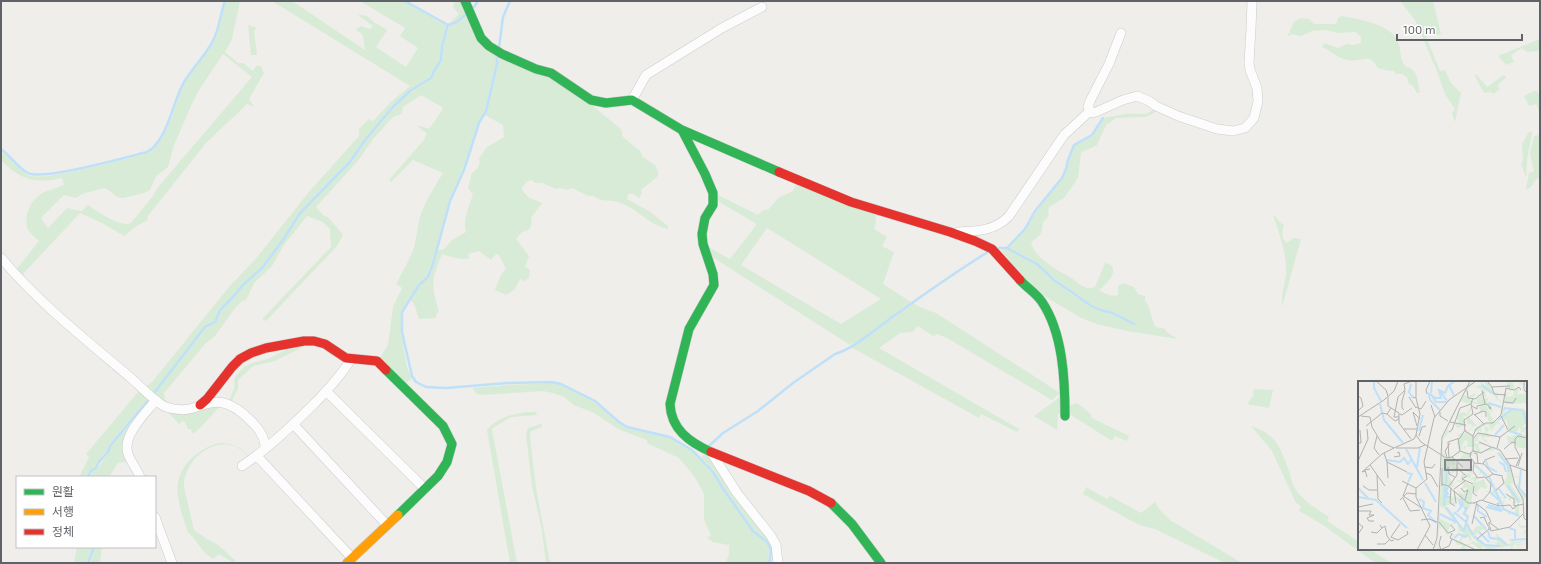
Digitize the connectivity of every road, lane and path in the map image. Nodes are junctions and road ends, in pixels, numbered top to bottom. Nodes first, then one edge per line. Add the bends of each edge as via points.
1 (465, 1) edge
2 (1252, 1) edge
3 (762, 7) dead end
4 (1121, 33) dead end
5 (632, 100) junction
6 (1090, 111) junction
7 (682, 130) junction
8 (950, 232) junction
9 (1, 258) edge
10 (351, 359) junction
11 (326, 391) junction
12 (156, 400) junction
13 (200, 405) junction
14 (1065, 416) dead end
15 (294, 425) junction
16 (265, 449) junction
17 (711, 452) junction
18 (257, 456) junction
19 (242, 466) dead end
20 (139, 476) edge
21 (425, 489) junction
22 (156, 520) edge
23 (387, 525) junction
24 (350, 560) edge
25 (172, 563) edge
26 (778, 563) edge
27 (881, 563) edge

1 - 5 street via 480,35 489,46 550,73 580,94 598,102
2 - 6 street via 1248,63 1257,88 1258,101 1254,118 1245,128 1233,131 1216,129 1178,116 1137,96 1096,112
3 - 5 street via 722,28 646,75
4 - 6 street via 1090,101
5 - 7 street
6 - 8 street via 1064,135 1003,222 983,230
7 - 8 street via 851,202
7 - 17 street via 713,194 702,234 714,284 689,330 670,404 670,413 675,426 684,437
8 - 14 street via 992,249 1042,302 1053,324 1061,356
9 - 12 street via 22,281
10 - 11 street
10 - 13 street via 325,344 314,341 266,348 240,359
10 - 21 street via 377,361 443,426 451,440 449,456 443,469
11 - 15 street
11 - 21 street
12 - 13 street via 165,407 177,409
12 - 20 street via 138,422 127,444 128,455
13 - 16 street via 222,402 238,409 263,437
15 - 16 street
15 - 23 street
16 - 18 street
17 - 26 street via 737,493 771,536 776,545
17 - 27 street via 799,487 833,504
18 - 19 street
18 - 24 street
21 - 23 street
22 - 25 street
23 - 24 street

